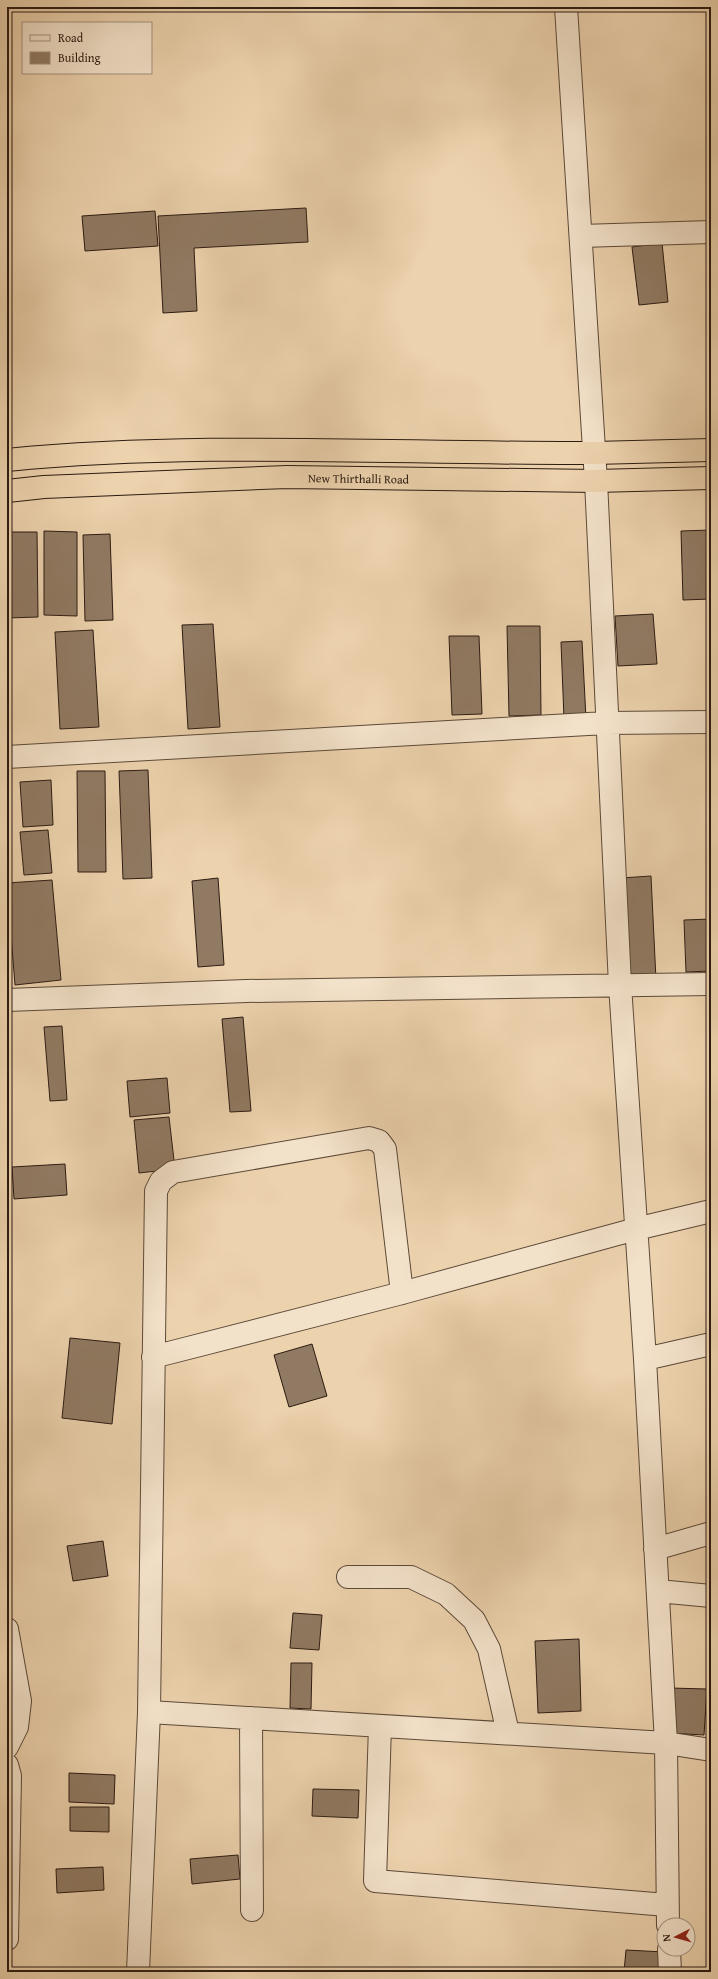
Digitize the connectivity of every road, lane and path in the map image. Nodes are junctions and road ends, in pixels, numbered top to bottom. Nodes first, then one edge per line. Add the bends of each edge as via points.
1 (566, 7) edge
2 (711, 232) edge
3 (581, 236) junction
4 (711, 450) edge
5 (594, 453) junction
6 (7, 460) edge
7 (711, 478) edge
8 (596, 481) junction
9 (7, 491) edge
10 (606, 722) junction
11 (711, 722) edge
12 (7, 757) edge
13 (711, 984) edge
14 (620, 985) junction
15 (7, 1000) edge
16 (711, 1211) edge
17 (636, 1229) junction
18 (402, 1293) junction
19 (711, 1344) edge
20 (153, 1357) junction
21 (645, 1359) junction
22 (711, 1533) edge
23 (655, 1549) junction
24 (348, 1577) dead end
25 (658, 1591) junction
26 (711, 1596) edge
27 (7, 1629) edge
28 (148, 1712) junction
29 (251, 1718) junction
30 (380, 1726) junction
31 (508, 1734) junction
32 (666, 1743) junction
33 (7, 1747) edge
34 (711, 1750) edge
35 (7, 1765) edge
36 (252, 1910) dead end
37 (667, 1915) edge
38 (7, 1939) edge
39 (669, 1957) edge
40 (138, 1972) edge
41 (670, 1972) edge

1 - 3 street
2 - 3 street
3 - 5 street
4 - 5 highway
5 - 6 highway via 293,449 136,450
5 - 8 street
7 - 8 highway, New Thirthalli Road
8 - 9 highway, New Thirthalli Road via 287,477 44,487
8 - 10 street
10 - 11 street
10 - 12 street
10 - 14 street
13 - 14 street
14 - 15 street via 246,991
14 - 17 street
16 - 17 street
17 - 18 street
17 - 21 street
18 - 20 street
18 - 20 street via 385,1149 379,1141 369,1138 173,1172 161,1181 156,1191
19 - 21 street
20 - 28 street
21 - 23 street
22 - 23 street
23 - 25 street
24 - 31 street via 411,1577 446,1594 474,1620 489,1649
25 - 26 street
25 - 32 street
27 - 33 street via 20,1701 17,1727
28 - 29 street
28 - 40 street
29 - 30 street
29 - 36 street
30 - 31 street
30 - 37 street via 375,1881
31 - 32 street
32 - 34 street
32 - 37 street
35 - 38 street via 10,1776
39 - 41 street

